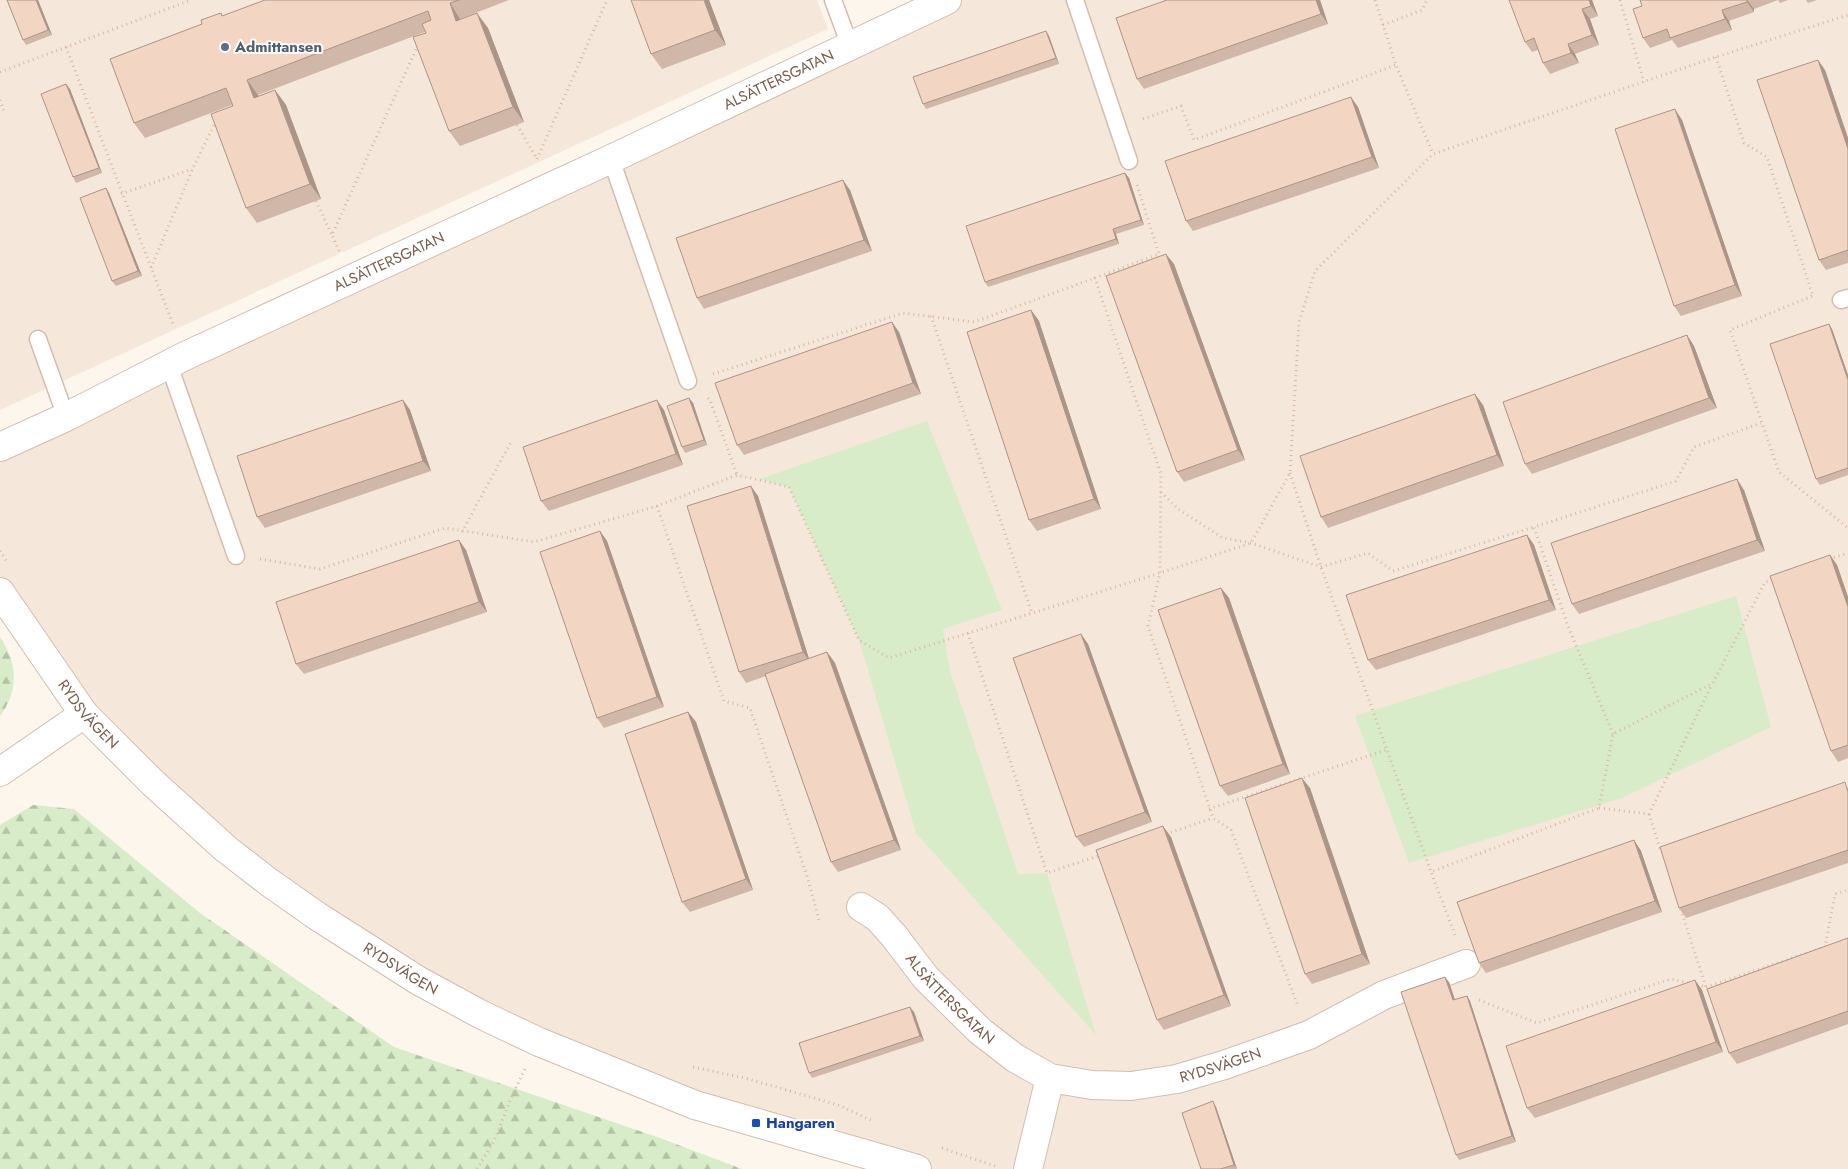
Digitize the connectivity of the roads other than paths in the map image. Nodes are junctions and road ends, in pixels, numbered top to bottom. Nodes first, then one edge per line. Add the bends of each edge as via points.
1 (833, 0) edge
2 (947, 0) edge
3 (1075, 0) edge
4 (850, 46) junction
5 (611, 159) junction
6 (1129, 161) road end
7 (38, 339) dead end
8 (177, 361) junction
9 (688, 382) road end
10 (66, 417) junction
11 (0, 447) edge
12 (236, 556) road end
13 (6, 580) edge
14 (84, 714) junction
15 (0, 772) edge
16 (861, 907) dead end
17 (1466, 964) road end
18 (1050, 1078) junction
19 (917, 1169) edge
20 (1028, 1169) edge

1 - 4 lane
2 - 4 street, ALSÄTTERSGATAN
3 - 6 lane
4 - 5 street, ALSÄTTERSGATAN
5 - 8 street, ALSÄTTERSGATAN
5 - 9 lane
7 - 10 lane
8 - 10 street, ALSÄTTERSGATAN
8 - 12 lane
10 - 11 street, ALSÄTTERSGATAN
13 - 14 street, RYDSVÄGEN
14 - 15 street
14 - 19 street, RYDSVÄGEN via 226,849 317,916 419,981 539,1042 695,1105
16 - 18 street, ALSÄTTERSGATAN via 878,918 926,978 980,1031 1015,1058
17 - 18 street, RYDSVÄGEN via 1384,995 1309,1035 1177,1079 1092,1086
18 - 20 street

